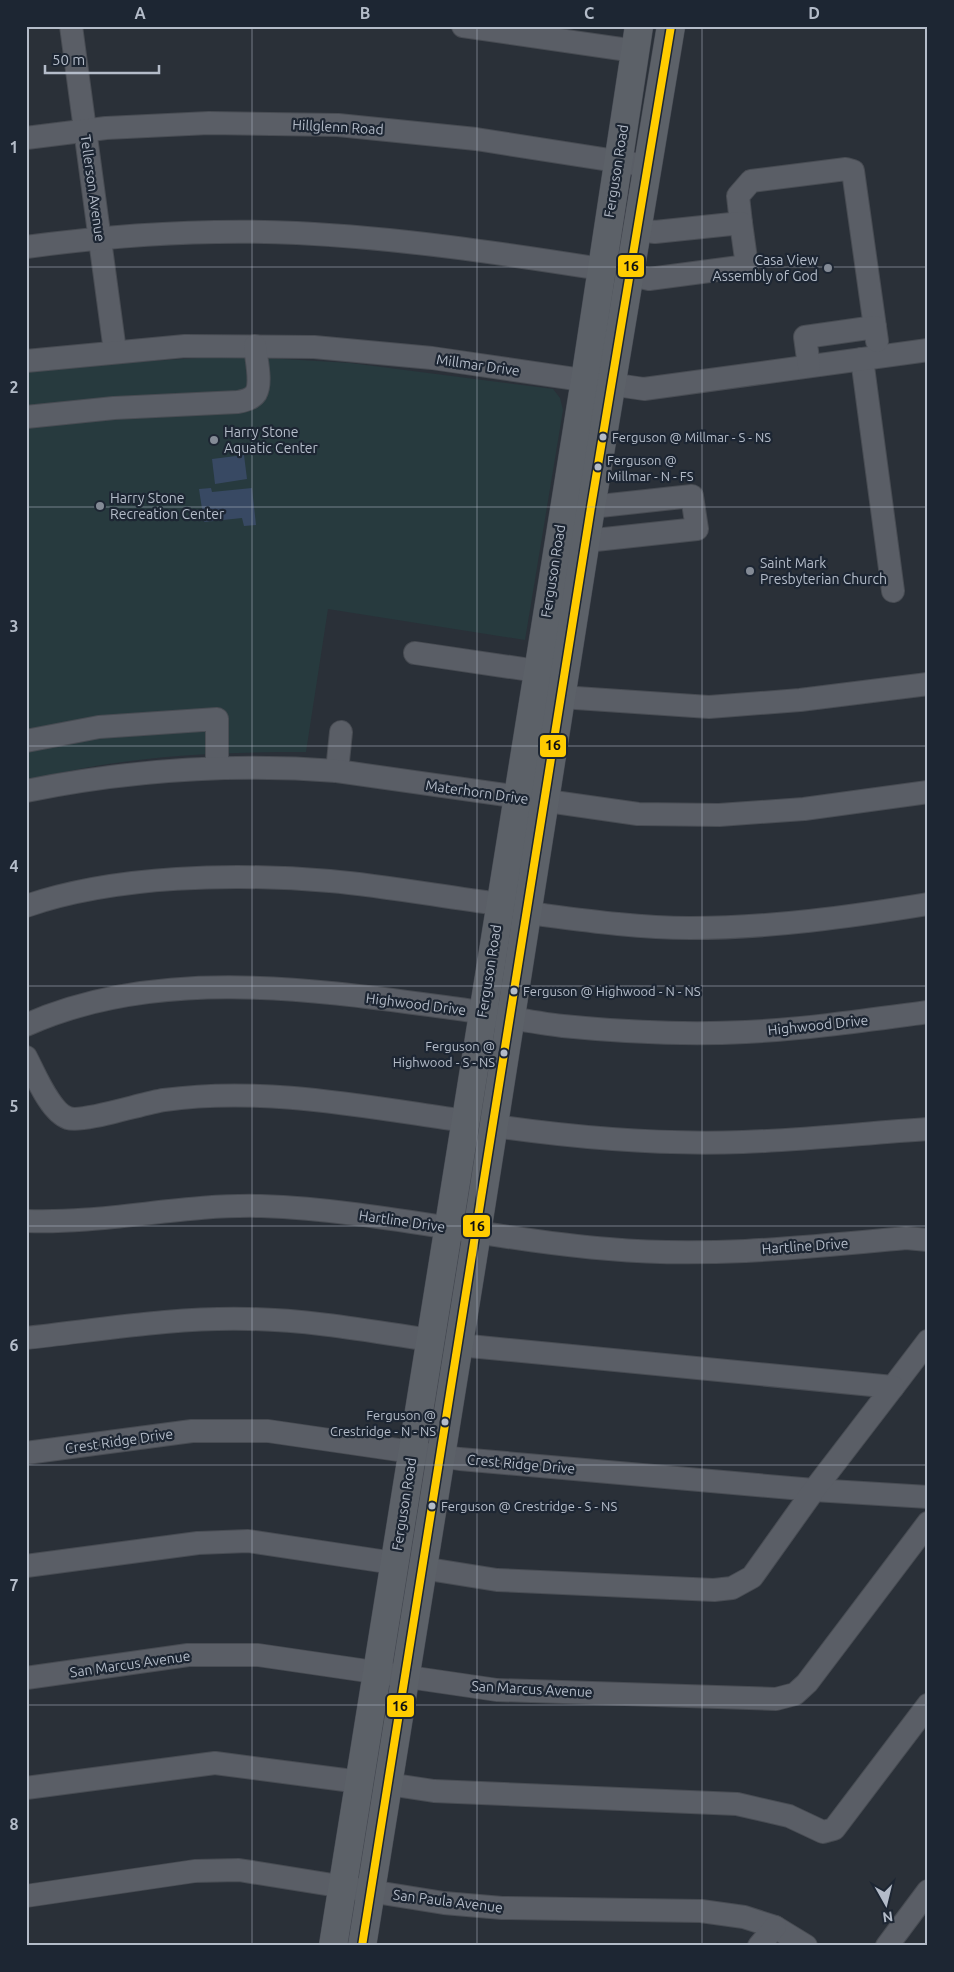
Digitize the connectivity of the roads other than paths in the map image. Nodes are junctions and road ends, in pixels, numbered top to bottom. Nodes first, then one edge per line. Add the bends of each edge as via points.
1 (71, 26) edge
2 (463, 26) edge
3 (671, 26) edge
4 (637, 39) edge
5 (86, 130) junction
6 (26, 138) edge
7 (618, 161) junction
8 (648, 166) junction
9 (741, 222) junction
10 (638, 230) junction
11 (100, 237) junction
12 (26, 247) edge
13 (601, 268) junction
14 (631, 275) junction
15 (875, 326) junction
16 (255, 346) junction
17 (928, 350) edge
18 (115, 351) junction
19 (871, 358) junction
20 (26, 361) edge
21 (808, 366) junction
22 (585, 380) junction
23 (612, 385) junction
24 (26, 417) edge
25 (591, 507) junction
26 (586, 541) junction
27 (893, 591) dead end
28 (415, 654) dead end
29 (537, 671) junction
30 (928, 684) edge
31 (562, 697) junction
32 (341, 732) dead end
33 (26, 741) edge
34 (217, 767) junction
35 (337, 771) junction
36 (26, 791) edge
37 (928, 792) edge
38 (518, 798) junction
39 (544, 802) junction
40 (499, 904) junction
41 (928, 904) edge
42 (26, 906) edge
43 (528, 913) junction
44 (928, 1012) edge
45 (482, 1013) junction
46 (511, 1017) junction
47 (26, 1025) edge
48 (26, 1057) edge
49 (465, 1121) junction
50 (494, 1126) junction
51 (928, 1129) edge
52 (26, 1221) edge
53 (449, 1228) junction
54 (477, 1232) junction
55 (928, 1240) edge
56 (26, 1338) edge
57 (430, 1340) junction
58 (928, 1341) edge
59 (459, 1345) junction
60 (893, 1387) junction
61 (26, 1453) edge
62 (412, 1453) junction
63 (439, 1456) junction
64 (814, 1490) junction
65 (928, 1497) edge
66 (928, 1523) edge
67 (394, 1563) junction
68 (26, 1566) edge
69 (422, 1568) junction
70 (377, 1674) junction
71 (404, 1677) junction
72 (26, 1678) edge
73 (928, 1704) edge
74 (360, 1782) junction
75 (388, 1784) junction
76 (26, 1788) edge
77 (343, 1887) junction
78 (371, 1891) junction
79 (928, 1891) edge
80 (26, 1896) edge
81 (775, 1928) junction
82 (333, 1946) edge
83 (362, 1946) edge
84 (759, 1946) edge
85 (806, 1946) edge
86 (887, 1946) edge

1 - 5 street, Tellerson Avenue
2 - 4 street
3 - 8 main road, Ferguson Road
4 - 7 main road, Ferguson Road
5 - 6 street, Hillglenn Road
5 - 7 street, Hillglenn Road via 209,123 338,125 476,139
5 - 11 street, Tellerson Avenue
7 - 8 street, Hillglenn Road
7 - 13 main road, Ferguson Road
8 - 10 main road, Ferguson Road
9 - 10 street via 655,232
9 - 14 street via 747,266 649,279
9 - 15 street via 738,196 751,182 846,169 853,171
10 - 14 main road, Ferguson Road
11 - 12 street
11 - 13 street via 296,233 462,248
11 - 18 street, Tellerson Avenue
13 - 22 main road, Ferguson Road
14 - 23 main road, Ferguson Road
15 - 19 street
15 - 21 street via 806,337
16 - 18 street, Millmar Drive
16 - 22 street, Millmar Drive via 314,347 432,358
16 - 24 street via 258,385 249,399
17 - 19 street, Millmar Drive
18 - 20 street, Millmar Drive
19 - 21 street, Millmar Drive
19 - 27 street
21 - 23 street, Millmar Drive via 644,389
22 - 23 street, Millmar Drive
22 - 29 main road, Ferguson Road
23 - 25 main road, Ferguson Road
25 - 26 main road, Ferguson Road
25 - 26 street via 692,496 697,529
26 - 31 main road, Ferguson Road
28 - 29 street
29 - 38 main road, Ferguson Road
30 - 31 street via 800,700 709,707
31 - 39 main road, Ferguson Road
32 - 35 street
33 - 34 street via 98,727 217,719
34 - 35 street, Materhorn Drive
34 - 36 street, Materhorn Drive via 86,779
35 - 38 street, Materhorn Drive
37 - 39 street, Materhorn Drive via 804,809 719,816 638,814
38 - 39 street, Materhorn Drive
38 - 40 main road, Ferguson Road
39 - 43 main road, Ferguson Road
40 - 42 street via 330,881 188,879 117,884
40 - 45 main road, Ferguson Road
41 - 43 street via 814,921 689,928 619,925
43 - 46 main road, Ferguson Road
44 - 46 street, Highwood Drive via 746,1032 646,1032 561,1026
45 - 46 street, Highwood Drive
45 - 47 street, Highwood Drive via 336,994 260,988 187,990 100,1000
45 - 49 main road, Ferguson Road
46 - 50 main road, Ferguson Road
48 - 49 street via 56,1112 68,1118 82,1119 165,1100 235,1095 306,1099
49 - 53 main road, Ferguson Road
50 - 51 street via 563,1136 646,1142 742,1142
50 - 54 main road, Ferguson Road
52 - 53 street, Hartline Drive via 54,1222 201,1207 260,1206 321,1210
53 - 54 street, Hartline Drive
53 - 57 main road, Ferguson Road
54 - 55 street, Hartline Drive via 610,1250 673,1252 777,1250 906,1238
54 - 59 main road, Ferguson Road
56 - 57 street via 174,1322 248,1319 288,1320
57 - 62 main road, Ferguson Road
58 - 60 street
59 - 60 street
59 - 63 main road, Ferguson Road
60 - 64 street
61 - 62 street, Crest Ridge Drive via 228,1429 268,1431
62 - 63 street, Crest Ridge Drive
62 - 67 main road, Ferguson Road
63 - 64 street, Crest Ridge Drive
63 - 69 main road, Ferguson Road
64 - 65 street, Crest Ridge Drive
64 - 69 street via 752,1577 732,1588 714,1590 498,1580
66 - 71 street, San Marcus Avenue via 807,1683 795,1694 776,1699 497,1690
67 - 68 street via 248,1541 198,1543
67 - 70 main road, Ferguson Road
69 - 71 main road, Ferguson Road
70 - 71 street, San Marcus Avenue
70 - 72 street, San Marcus Avenue via 258,1655 214,1654
70 - 74 main road, Ferguson Road
71 - 75 main road, Ferguson Road
73 - 75 street via 834,1829 823,1832 789,1816 737,1804 434,1791
74 - 76 street via 215,1764
74 - 77 main road, Ferguson Road
75 - 78 main road, Ferguson Road
77 - 78 street, San Paula Avenue
77 - 80 street, San Paula Avenue via 239,1870 204,1871
77 - 82 main road, Ferguson Road
78 - 81 street, San Paula Avenue via 444,1903 502,1908 701,1911 744,1917
78 - 83 main road, Ferguson Road
79 - 86 street
81 - 84 street
81 - 85 street, San Paula Avenue

